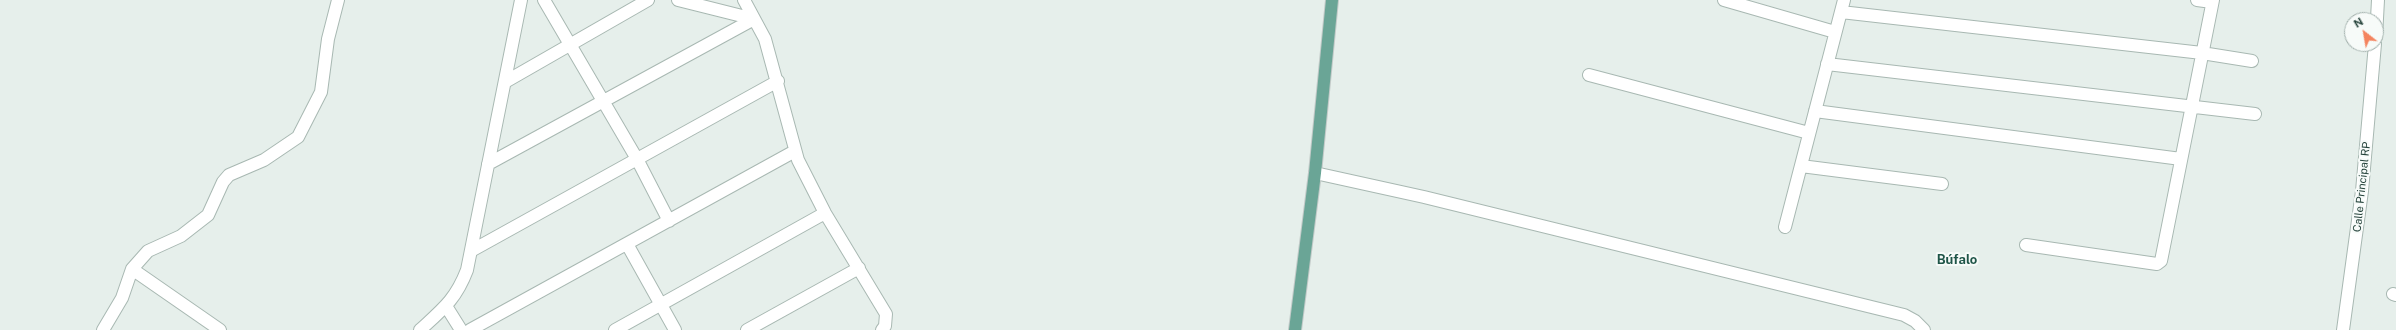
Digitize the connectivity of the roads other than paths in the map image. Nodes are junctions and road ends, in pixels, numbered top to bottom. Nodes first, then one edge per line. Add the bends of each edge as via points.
1 (338, 0) edge
2 (521, 0) edge
3 (544, 0) edge
4 (648, 0) edge
5 (678, 0) edge
6 (744, 0) edge
7 (1332, 0) edge
8 (1724, 0) edge
9 (1844, 0) edge
10 (2197, 0) edge
11 (2378, 0) edge
12 (2213, 1) edge
13 (1841, 12) junction
14 (2377, 12) edge
15 (754, 19) junction
16 (1835, 32) junction
17 (571, 44) junction
18 (2374, 52) edge
19 (2202, 53) junction
20 (2252, 61) dead end
21 (1828, 64) junction
22 (1589, 75) dead end
23 (778, 81) junction
24 (505, 82) junction
25 (602, 101) junction
26 (2192, 106) junction
27 (1815, 111) junction
28 (2254, 114) dead end
29 (1809, 134) junction
30 (795, 151) junction
31 (637, 158) junction
32 (2181, 159) junction
33 (488, 164) junction
34 (1801, 166) junction
35 (1315, 173) junction
36 (1942, 184) dead end
37 (825, 212) junction
38 (669, 221) junction
39 (1785, 227) dead end
40 (627, 244) junction
41 (2026, 245) dead end
42 (471, 251) junction
43 (859, 268) junction
44 (132, 269) junction
45 (661, 304) junction
46 (446, 306) junction
47 (103, 330) edge
48 (220, 330) edge
49 (420, 330) edge
50 (461, 330) edge
51 (470, 330) edge
52 (615, 330) edge
53 (676, 330) edge
54 (747, 330) edge
55 (882, 330) edge
56 (1295, 330) edge
57 (1924, 330) edge
58 (2343, 330) edge

1 - 44 street via 328,39 321,92 298,136 264,160 229,175 223,182 208,215 181,236 148,251
2 - 24 street
3 - 17 street
4 - 17 street
5 - 15 street
6 - 15 street
7 - 35 main road
8 - 16 street
9 - 13 street
10 - 12 street
11 - 14 street
12 - 19 street
13 - 16 street
13 - 19 street
15 - 23 street via 765,39
15 - 25 street
16 - 21 street
17 - 24 street
17 - 25 street
18 - 58 street, Calle Principal RP via 2362,191
19 - 20 street
19 - 26 street
21 - 26 street
21 - 27 street
22 - 29 street
23 - 30 street
23 - 31 street
24 - 33 street
25 - 31 street
25 - 33 street
26 - 28 street
26 - 32 street
27 - 29 street
27 - 32 street
29 - 34 street
30 - 37 street
30 - 38 street
31 - 38 street
31 - 42 street
32 - 41 street via 2159,263
33 - 42 street
34 - 36 street
34 - 39 street
35 - 56 main road
35 - 57 street via 1424,197 1904,316 1915,321
37 - 43 street
37 - 45 street
38 - 40 street
40 - 45 street
40 - 51 street
42 - 46 street via 459,291
43 - 54 street
43 - 55 street via 886,314 886,326
44 - 47 street via 122,298
44 - 48 street
45 - 52 street
45 - 53 street
46 - 49 street
46 - 50 street

